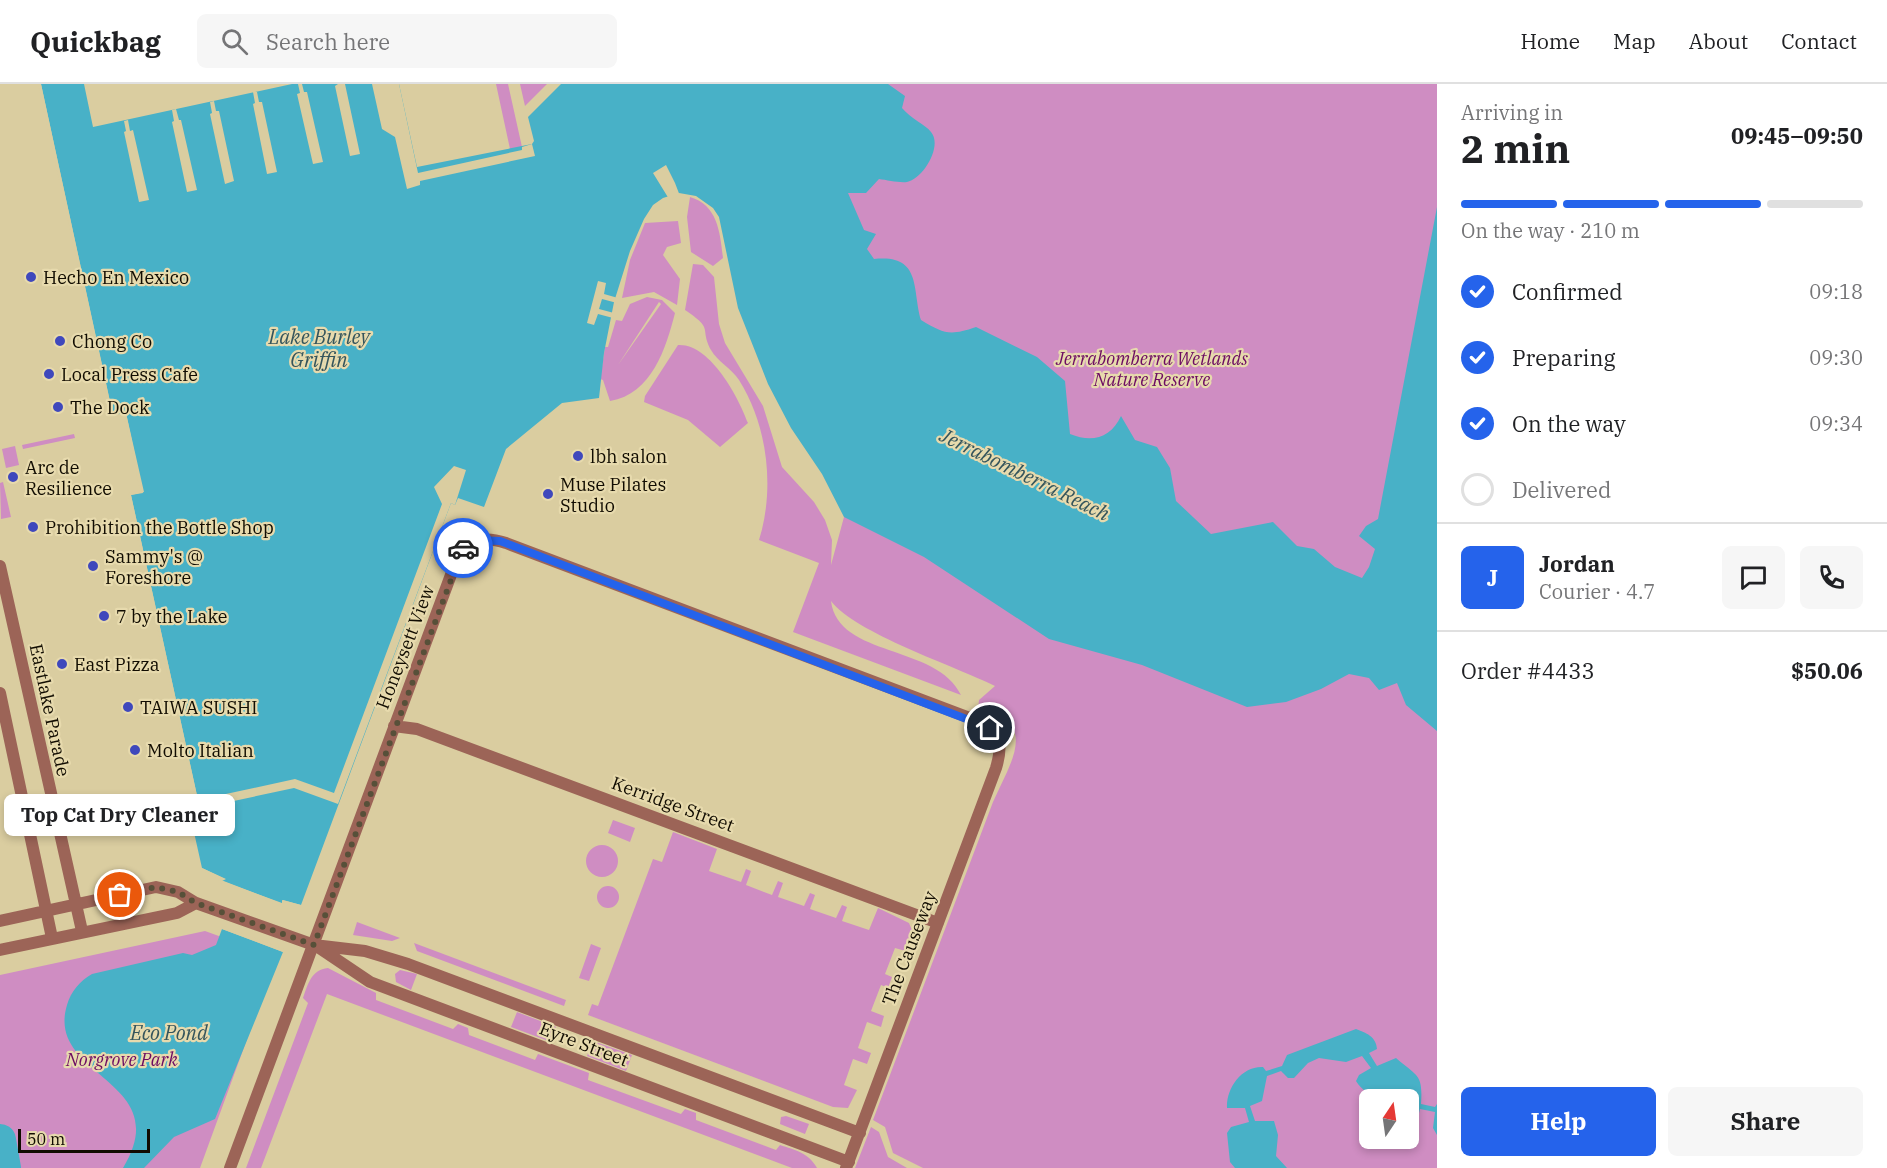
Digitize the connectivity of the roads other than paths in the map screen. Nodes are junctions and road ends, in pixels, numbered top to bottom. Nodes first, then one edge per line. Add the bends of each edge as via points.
1 (0, 566) edge
2 (0, 693) edge
3 (394, 726) junction
4 (999, 740) joint
5 (196, 903) junction
6 (75, 904) junction
7 (47, 910) junction
8 (0, 921) edge
9 (938, 922) junction
10 (82, 931) junction
11 (52, 938) junction
12 (314, 945) junction
13 (0, 950) edge
14 (860, 1133) junction
15 (848, 1165) edge
16 (230, 1168) edge

1 - 6 street, Eastlake Parade
2 - 7 street
3 - 4 street, Honeysett View via 460,553 472,542 490,539 976,721 990,728
3 - 9 street, Kerridge Street via 428,733
3 - 12 street, Honeysett View
4 - 9 street, The Causeway via 996,768
5 - 6 street, Eyre Street via 178,892 156,887
5 - 10 street via 177,913
5 - 12 street, Eyre Street
6 - 7 street, Eyre Street
6 - 10 street, Eastlake Parade
7 - 8 street, Eyre Street
7 - 11 street
9 - 14 street, The Causeway
10 - 11 street
11 - 13 street
12 - 14 street, Eyre Street via 364,951 408,964
12 - 15 street, Eyre Street via 370,982
12 - 16 street, Honeysett View
14 - 15 street, The Causeway

